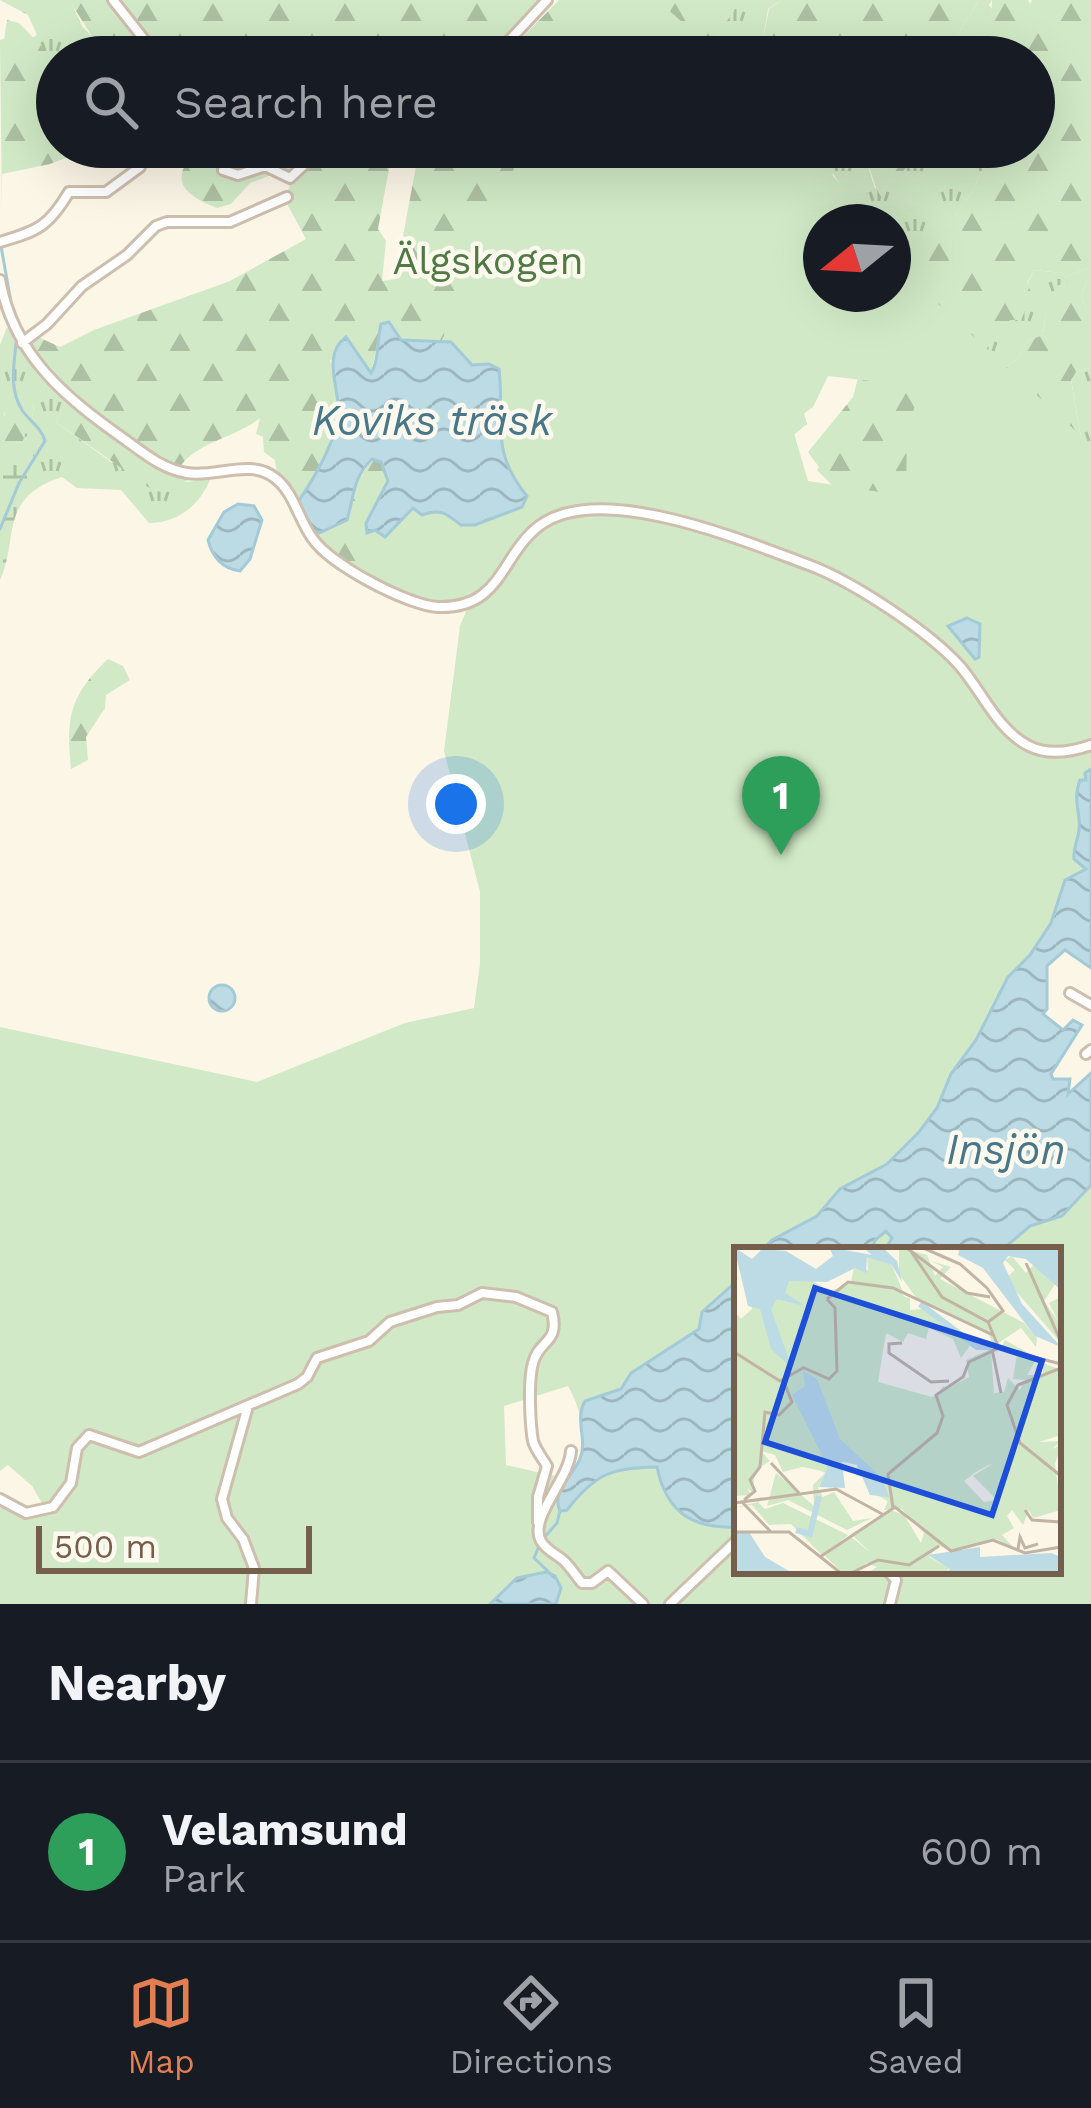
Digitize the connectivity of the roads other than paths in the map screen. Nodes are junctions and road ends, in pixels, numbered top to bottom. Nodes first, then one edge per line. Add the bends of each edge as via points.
1 (112, 0) edge
2 (546, 0) edge
3 (141, 36) edge
4 (513, 36) edge
5 (139, 168) edge
6 (259, 168) edge
7 (269, 168) edge
8 (303, 168) edge
9 (223, 170) dead end
10 (286, 197) dead end
11 (0, 242) edge
12 (0, 280) edge
13 (2, 302) edge
14 (22, 343) junction
15 (1091, 745) edge
16 (1070, 993) dead end
17 (1091, 1005) edge
18 (248, 1404) junction
19 (571, 1451) dead end
20 (0, 1499) edge
21 (538, 1522) junction
22 (734, 1543) edge
23 (892, 1574) edge
24 (251, 1604) edge
25 (643, 1604) edge
26 (670, 1604) edge
27 (890, 1604) edge

1 - 3 street
2 - 4 street
5 - 11 street via 106,192 69,192 44,226
6 - 9 street
7 - 8 street via 295,177
10 - 14 street via 230,222 156,226
12 - 13 street
13 - 14 street
14 - 15 street via 62,393 163,466 274,476 324,552 418,603 452,606 484,594 532,532 558,516 599,510 670,518 815,567 865,596 943,649 1028,746 1063,752
16 - 17 street
18 - 20 street via 139,1452 89,1435 53,1507 26,1513
18 - 21 street via 298,1384 317,1358 369,1341 390,1322 488,1292 526,1301 552,1312 555,1325 534,1357 529,1391 533,1445 548,1466
18 - 24 street via 222,1499 254,1568
19 - 21 street
21 - 25 street via 540,1540 582,1583 608,1571
22 - 26 street
23 - 27 street

